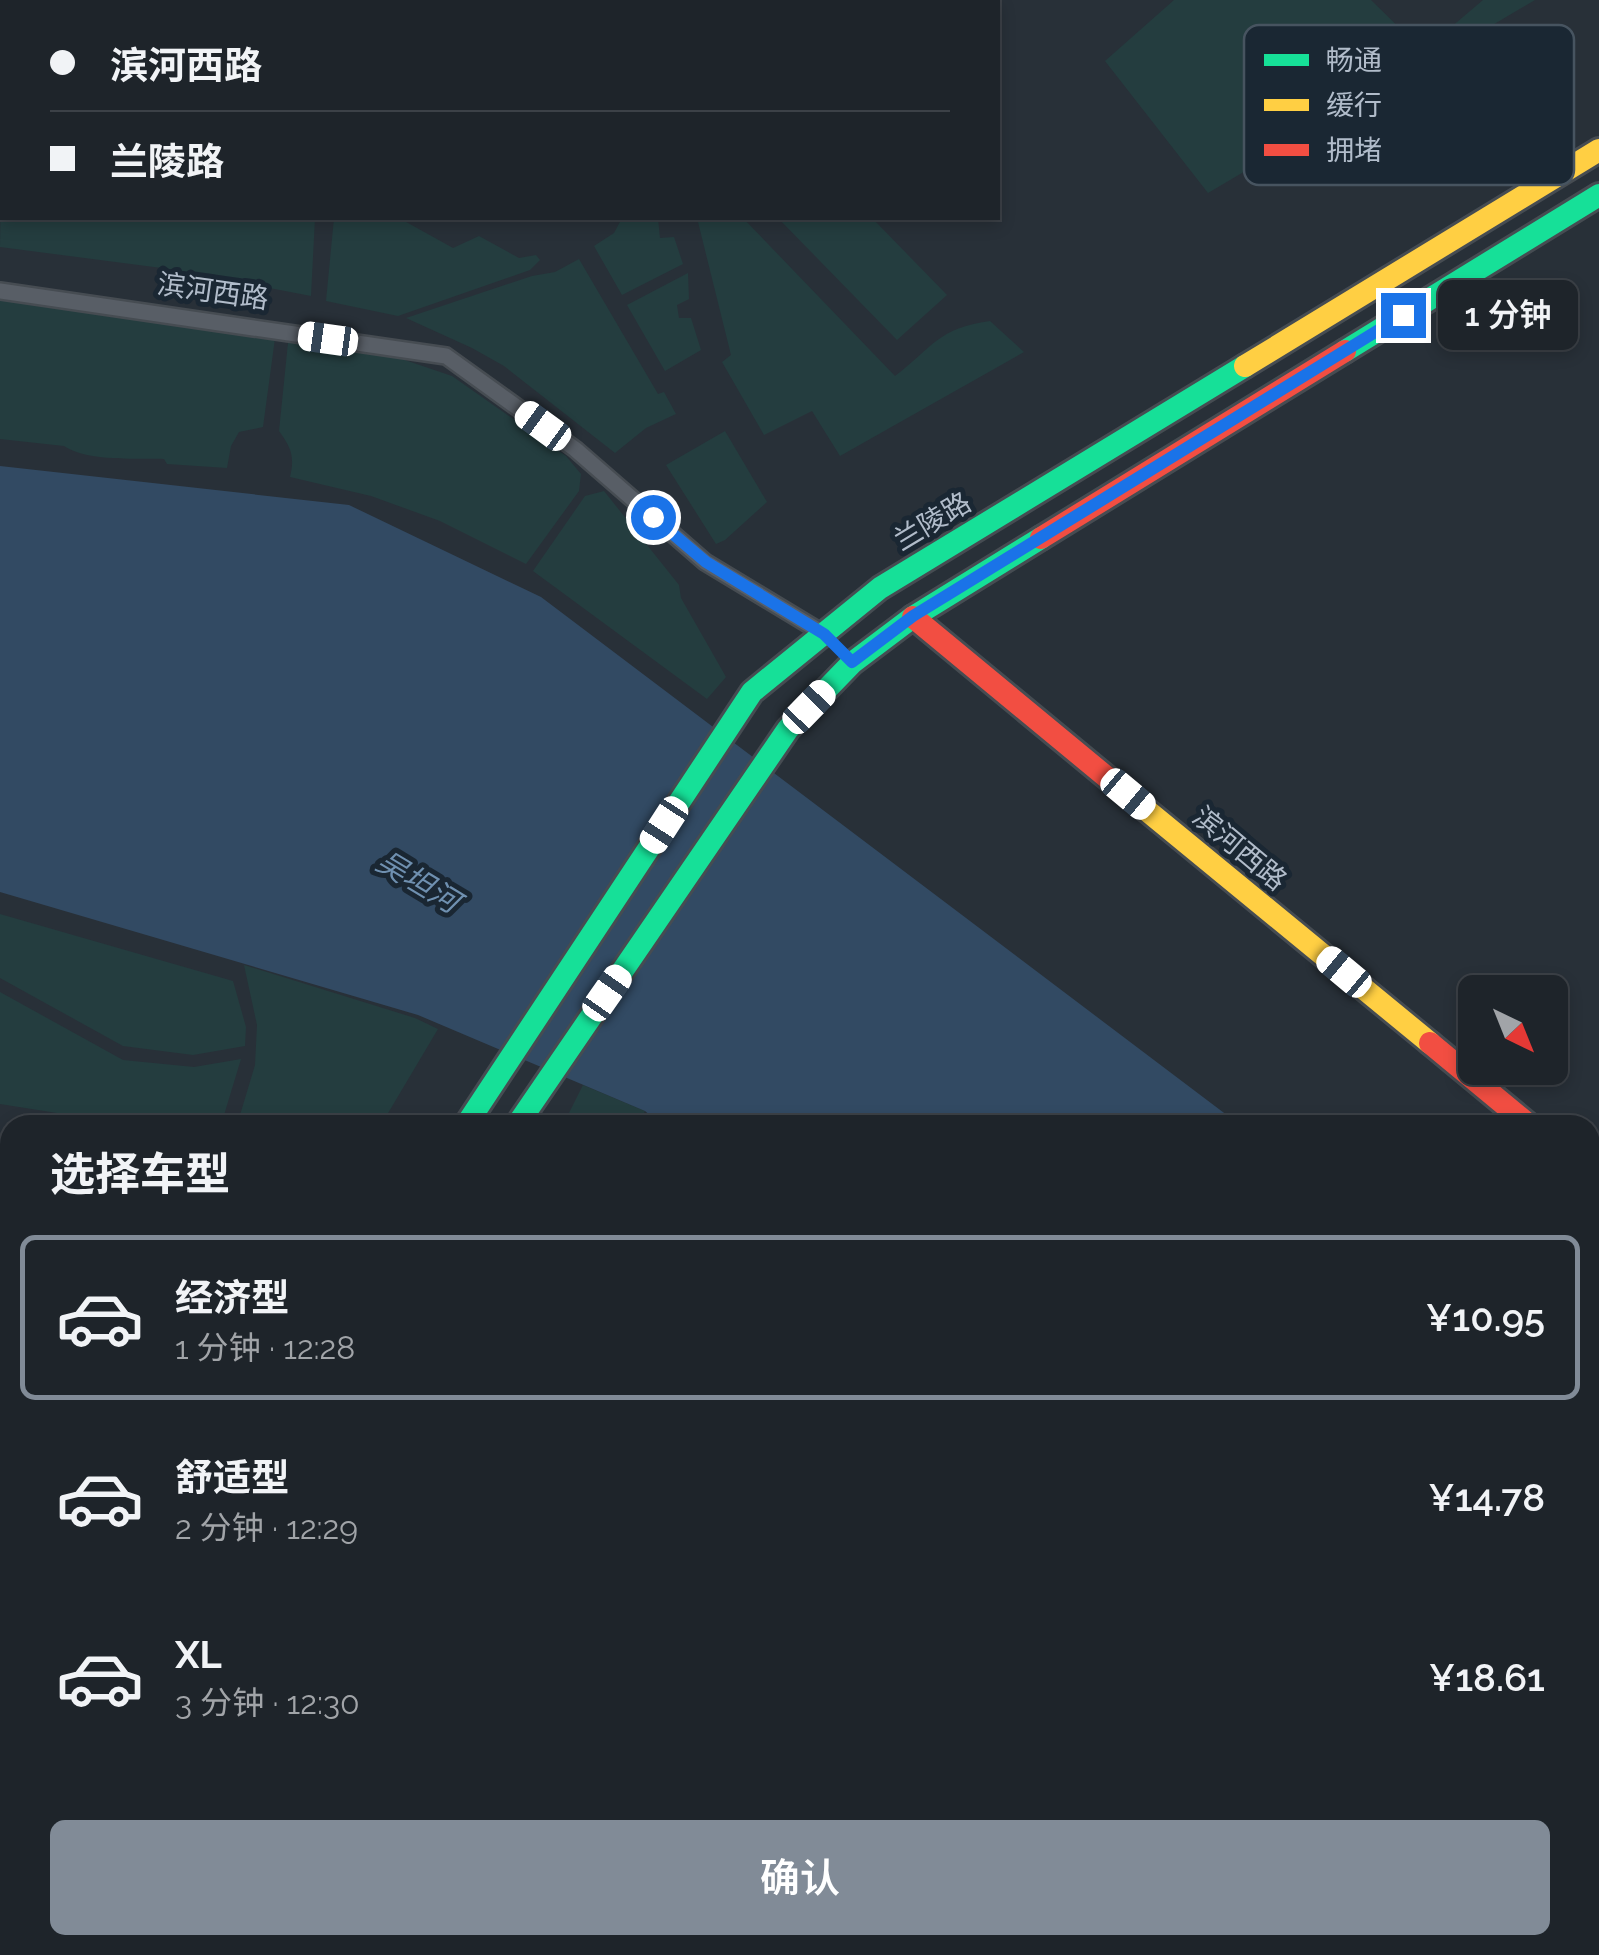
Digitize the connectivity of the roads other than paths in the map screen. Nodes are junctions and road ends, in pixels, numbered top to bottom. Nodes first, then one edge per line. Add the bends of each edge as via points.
1 (1599, 150) edge
2 (1574, 165) edge
3 (1542, 185) edge
4 (1599, 194) edge
5 (0, 291) edge
6 (913, 616) junction
7 (824, 634) junction
8 (852, 662) junction
9 (473, 1115) edge
10 (524, 1115) edge
11 (1517, 1115) edge

1 - 2 main road, 兰陵路
3 - 7 main road, 兰陵路 via 880,588
4 - 6 main road
5 - 7 lane, 滨河西路 via 446,356 575,449 706,562
6 - 8 main road
6 - 11 main road, 滨河西路
7 - 8 lane, 滨河西路
7 - 9 main road, 兰陵路 via 752,692
8 - 10 main road via 788,729

